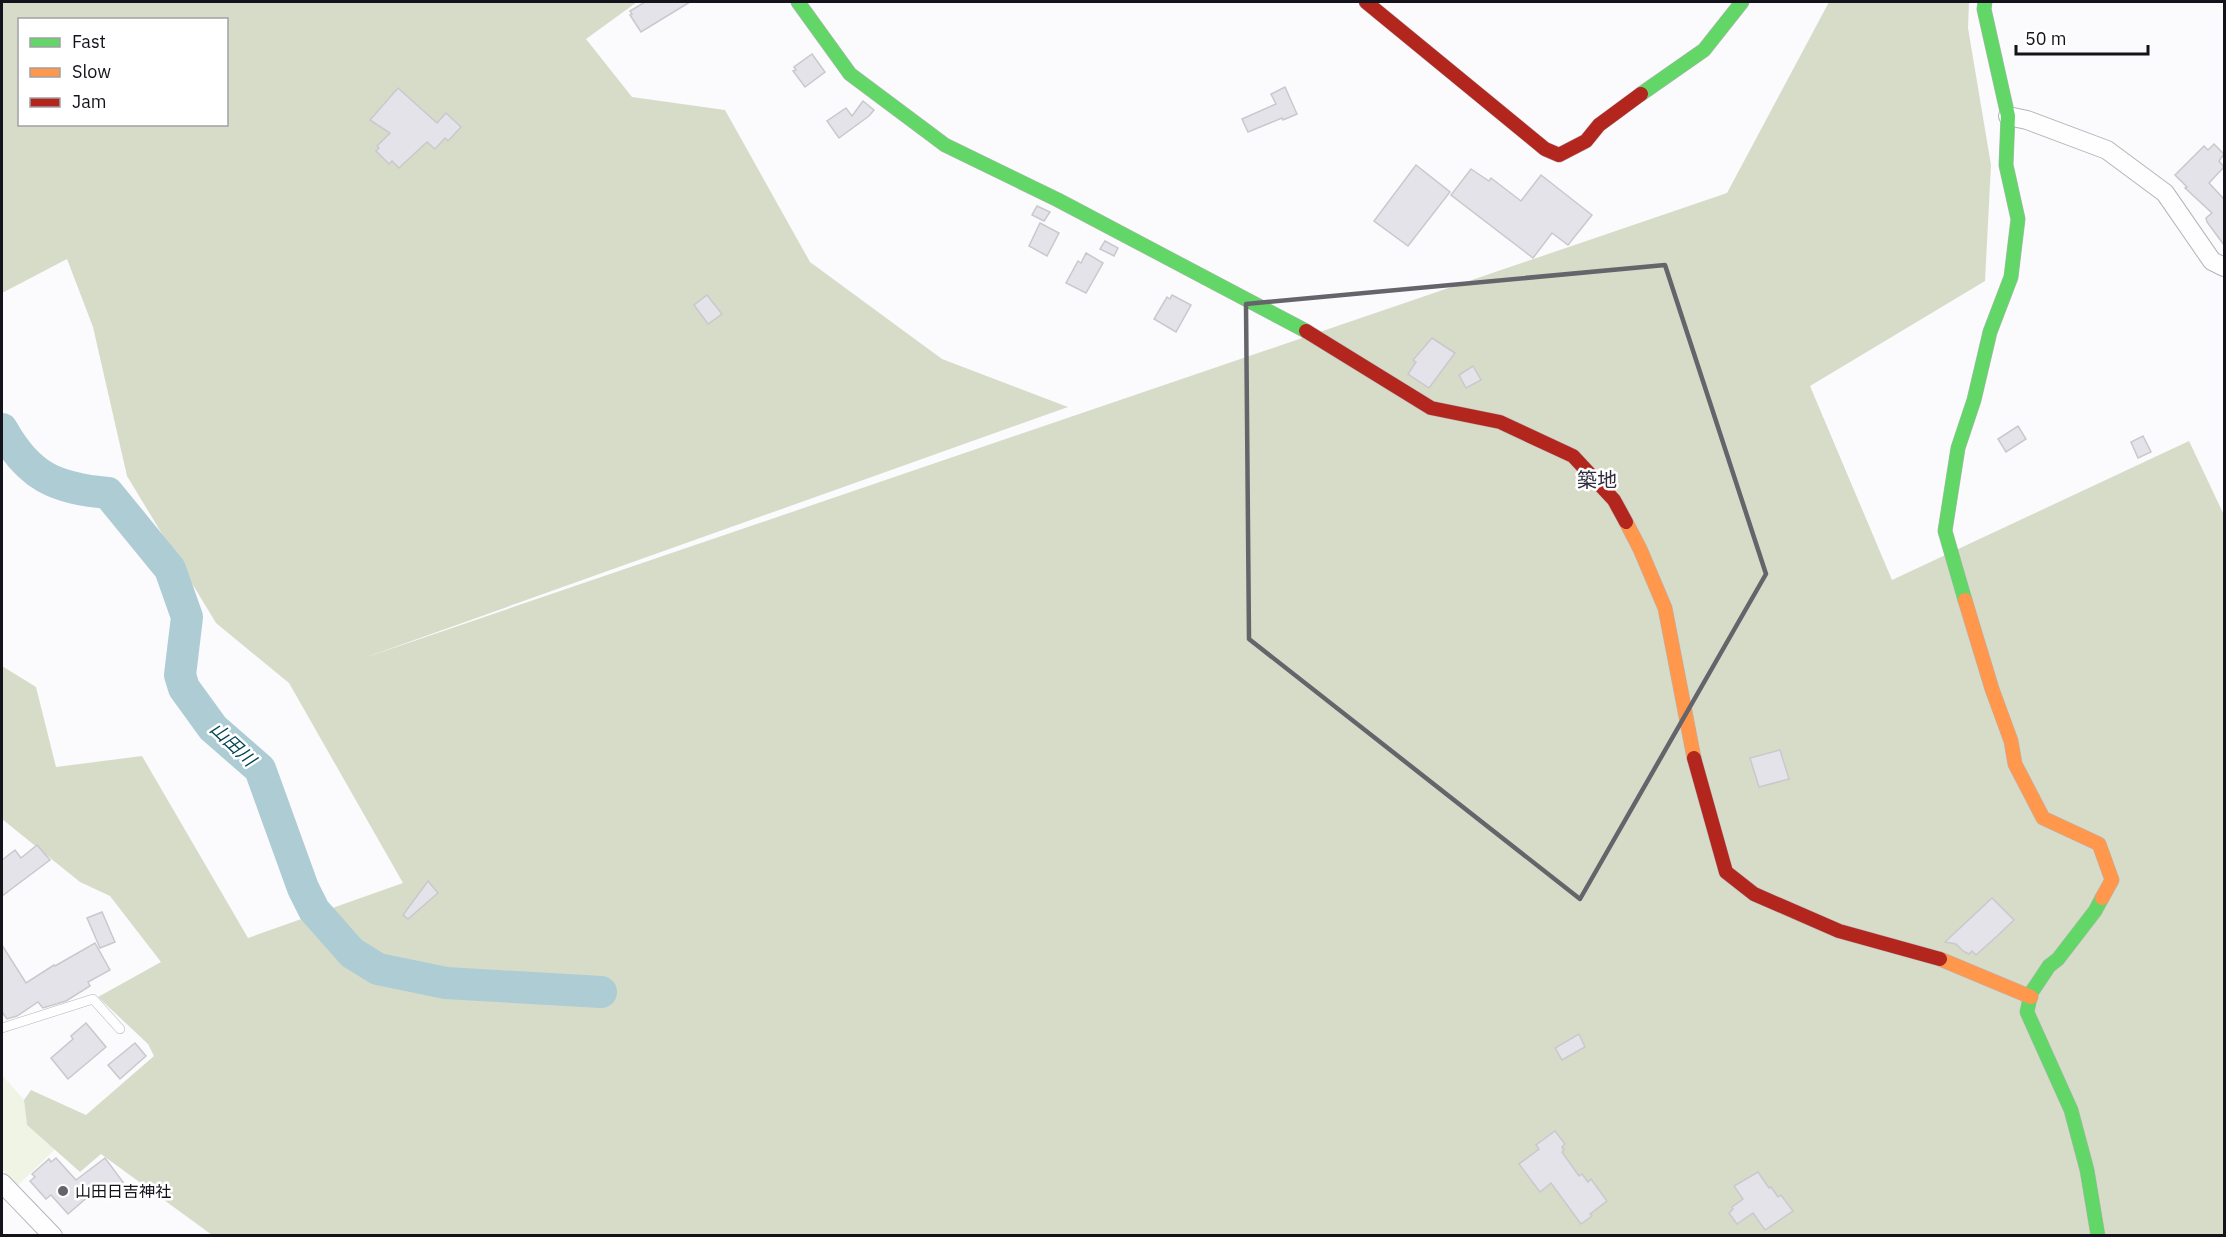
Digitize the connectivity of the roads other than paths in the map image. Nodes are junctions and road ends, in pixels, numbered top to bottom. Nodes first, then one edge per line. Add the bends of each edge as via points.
1 (798, 2) edge
2 (1366, 2) edge
3 (1742, 2) edge
4 (1984, 2) edge
5 (2008, 116) junction
6 (2224, 267) edge
7 (2031, 997) junction
8 (2, 1028) edge
9 (120, 1029) dead end
10 (2, 1183) edge
11 (53, 1236) edge
12 (2098, 1236) edge

1 - 7 street via 850,74 945,145 1319,338 1431,408 1500,422 1573,456 1614,500 1665,608 1694,758 1726,872 1754,894 1839,932 1951,962
2 - 3 street via 1545,149 1560,155 1586,141 1599,125 1704,50
4 - 5 street
5 - 6 street via 2107,150 2165,193 2212,261
5 - 7 street via 2006,165 2018,219 2011,277 1990,332 1958,448 1945,531 2015,764 2043,818 2099,844 2112,880 2096,911 2049,966
7 - 12 street via 2027,1012 2072,1110
8 - 9 lane via 93,999
10 - 11 street

